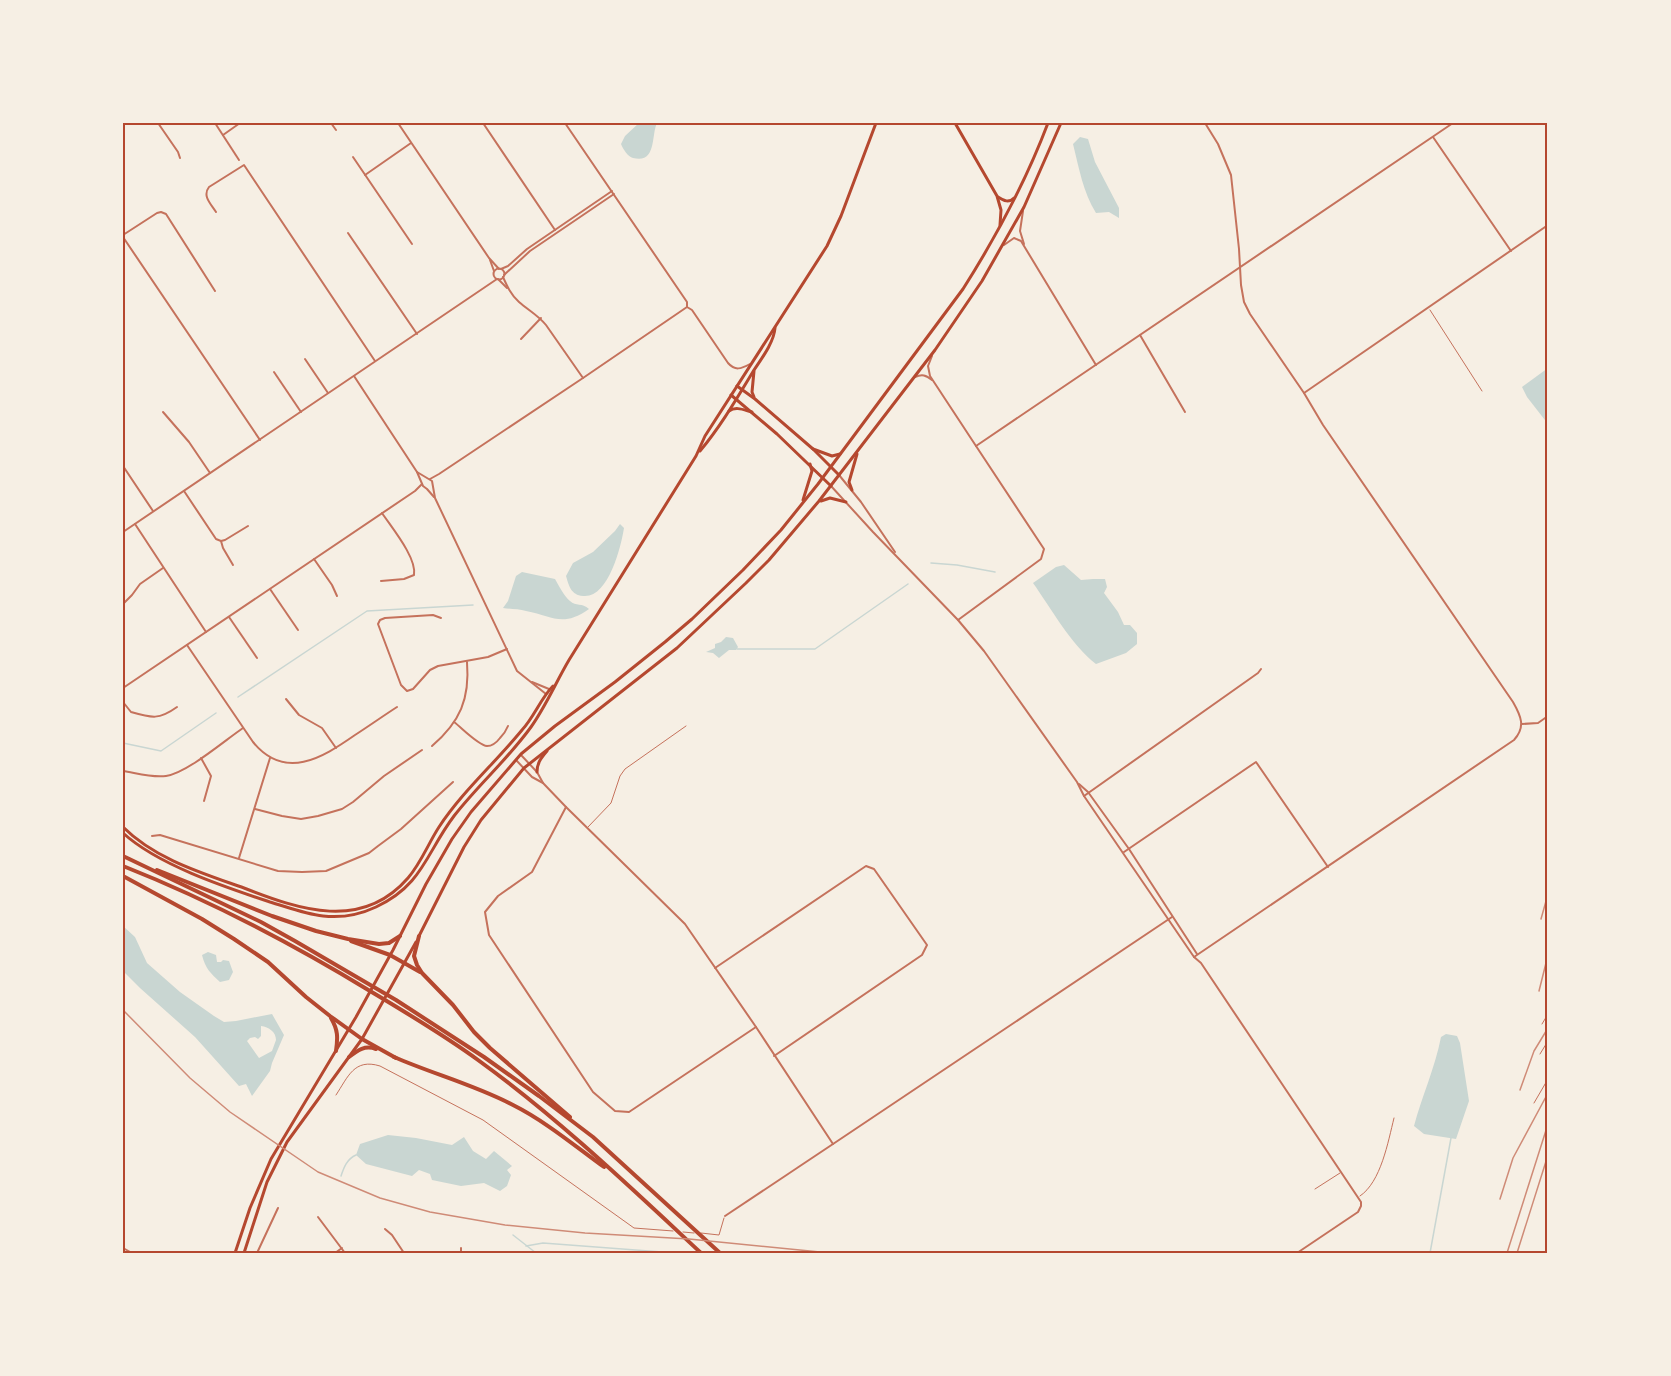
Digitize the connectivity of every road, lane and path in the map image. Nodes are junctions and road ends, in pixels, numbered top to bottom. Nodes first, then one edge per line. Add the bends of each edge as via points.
1 (158, 123) edge
2 (215, 123) edge
3 (240, 123) edge
4 (331, 123) edge
5 (398, 123) edge
6 (483, 123) edge
7 (565, 123) edge
8 (876, 123) edge
9 (955, 123) edge
10 (1048, 123) edge
11 (1061, 123) edge
12 (1205, 123) edge
13 (1453, 123) edge
14 (336, 130) dead end
15 (223, 135) junction
16 (1433, 137) junction
17 (411, 143) junction
18 (354, 157) dead end
19 (180, 158) dead end
20 (240, 160) dead end
21 (365, 175) junction
22 (613, 193) junction
23 (997, 196) junction
24 (1015, 197) junction
25 (1024, 207) junction
26 (216, 212) dead end
27 (1548, 225) edge
28 (1000, 227) junction
29 (556, 231) junction
30 (348, 232) dead end
31 (123, 236) edge
32 (412, 244) dead end
33 (1003, 246) junction
34 (1025, 246) junction
35 (1511, 251) junction
36 (489, 258) junction
37 (1239, 268) junction
38 (500, 269) junction
39 (494, 271) junction
40 (503, 276) junction
41 (496, 279) junction
42 (509, 290) junction
43 (215, 291) dead end
44 (687, 307) junction
45 (1429, 308) junction
46 (541, 318) junction
47 (775, 328) junction
48 (417, 334) junction
49 (1140, 335) junction
50 (521, 339) dead end
51 (935, 350) junction
52 (305, 359) dead end
53 (375, 361) junction
54 (750, 364) junction
55 (1096, 365) junction
56 (754, 370) junction
57 (274, 372) dead end
58 (354, 376) junction
59 (913, 377) junction
60 (583, 378) junction
61 (934, 382) junction
62 (737, 386) junction
63 (742, 389) junction
64 (1482, 391) dead end
65 (328, 393) junction
66 (1304, 393) junction
67 (731, 395) junction
68 (736, 399) junction
69 (755, 399) junction
70 (163, 412) dead end
71 (301, 412) junction
72 (728, 412) junction
73 (1185, 412) dead end
74 (753, 413) junction
75 (260, 440) junction
76 (976, 446) junction
77 (813, 449) junction
78 (858, 449) junction
79 (841, 453) junction
80 (696, 456) junction
81 (810, 464) junction
82 (123, 466) edge
83 (831, 466) junction
84 (417, 472) junction
85 (210, 473) junction
86 (439, 474) junction
87 (839, 476) junction
88 (823, 477) junction
89 (428, 479) junction
90 (422, 483) junction
91 (432, 485) junction
92 (831, 486) junction
93 (426, 488) junction
94 (852, 490) junction
95 (184, 491) junction
96 (415, 491) junction
97 (435, 498) junction
98 (819, 501) junction
99 (846, 502) junction
100 (802, 504) junction
101 (153, 512) junction
102 (382, 513) junction
103 (135, 524) junction
104 (248, 526) dead end
105 (123, 532) edge
106 (221, 541) junction
107 (898, 557) junction
108 (314, 559) junction
109 (233, 565) dead end
110 (163, 568) junction
111 (381, 581) dead end
112 (270, 589) junction
113 (337, 596) dead end
114 (123, 604) edge
115 (229, 617) junction
116 (441, 618) dead end
117 (958, 620) junction
118 (298, 630) dead end
119 (206, 632) junction
120 (187, 645) junction
121 (507, 649) junction
122 (257, 658) dead end
123 (467, 662) junction
124 (1261, 669) dead end
125 (532, 682) junction
126 (123, 688) edge
127 (551, 690) junction
128 (407, 691) junction
129 (549, 695) junction
130 (407, 697) dead end
131 (286, 699) dead end
132 (123, 702) edge
133 (397, 706) dead end
134 (177, 707) dead end
135 (1548, 716) edge
136 (454, 722) junction
137 (1522, 724) junction
138 (508, 726) dead end
139 (686, 726) dead end
140 (243, 728) junction
141 (552, 745) junction
142 (432, 746) dead end
143 (336, 748) junction
144 (422, 750) dead end
145 (521, 754) junction
146 (201, 758) junction
147 (270, 758) junction
148 (515, 759) junction
149 (529, 764) junction
150 (524, 768) junction
151 (123, 771) edge
152 (537, 772) junction
153 (453, 782) dead end
154 (1077, 782) junction
155 (543, 783) junction
156 (1088, 792) junction
157 (1084, 796) junction
158 (204, 801) dead end
159 (566, 807) junction
160 (255, 809) junction
161 (123, 827) edge
162 (587, 828) junction
163 (123, 833) edge
164 (153, 836) dead end
165 (1128, 849) junction
166 (1123, 853) junction
167 (123, 856) edge
168 (239, 858) junction
169 (131, 860) junction
170 (123, 866) edge
171 (1328, 867) junction
172 (123, 876) edge
173 (1172, 917) junction
174 (1168, 920) junction
175 (400, 936) junction
176 (419, 936) junction
177 (348, 939) junction
178 (390, 955) junction
179 (1196, 956) junction
180 (405, 963) junction
181 (715, 968) junction
182 (422, 973) junction
183 (367, 986) junction
184 (394, 1002) junction
185 (1548, 1014) edge
186 (330, 1016) junction
187 (1542, 1024) dead end
188 (756, 1027) junction
189 (349, 1029) junction
190 (362, 1039) junction
191 (1548, 1041) edge
192 (336, 1051) junction
193 (1540, 1054) dead end
194 (774, 1056) junction
195 (349, 1057) junction
196 (396, 1058) junction
197 (1548, 1079) edge
198 (336, 1095) dead end
199 (1534, 1103) dead end
200 (1394, 1118) dead end
201 (593, 1137) junction
202 (833, 1144) junction
203 (1341, 1172) junction
204 (619, 1178) junction
205 (1315, 1189) dead end
206 (1359, 1197) junction
207 (278, 1208) dead end
208 (725, 1216) joint
209 (318, 1217) dead end
210 (385, 1229) dead end
211 (123, 1248) edge
212 (342, 1248) junction
213 (461, 1248) dead end
214 (130, 1252) edge
215 (236, 1253) edge
216 (244, 1253) edge
217 (256, 1253) edge
218 (335, 1253) edge
219 (345, 1253) edge
220 (404, 1253) edge
221 (461, 1253) edge
222 (701, 1253) edge
223 (720, 1253) edge
224 (1297, 1253) edge

1 - 19 street
2 - 15 street
3 - 15 street
4 - 14 street
5 - 17 street
6 - 29 street
7 - 22 street
8 - 47 main road via 834,233
9 - 23 main road
10 - 24 main road
11 - 25 main road
12 - 37 street via 1231,175
13 - 16 street
15 - 20 street
16 - 35 street
16 - 37 street
17 - 21 street
17 - 36 street
18 - 21 street
21 - 32 street
22 - 29 street
22 - 44 street
23 - 24 main road via 1006,201
23 - 28 main road
24 - 28 main road
25 - 33 main road
25 - 34 street via 1020,231
26 - 53 street via 206,190 244,165
27 - 35 street
28 - 79 main road via 963,290
29 - 38 street
29 - 40 street
30 - 48 street
31 - 43 street via 157,213 166,214
31 - 75 street
33 - 34 street via 1016,238
33 - 51 main road
34 - 55 street
35 - 45 street
36 - 38 street
36 - 39 street
37 - 49 street
37 - 66 street via 1247,309
38 - 39 street
38 - 40 street
39 - 41 street
40 - 41 street
40 - 42 street
41 - 42 street
41 - 48 street
42 - 46 street
44 - 54 street via 733,368
44 - 60 street
45 - 64 lane
45 - 66 street
46 - 50 street
46 - 60 street
47 - 54 main road
47 - 56 main road
48 - 53 street
49 - 55 street
49 - 73 street
51 - 59 main road
51 - 61 street via 928,366
52 - 65 street
53 - 58 street
54 - 62 main road
55 - 76 street
56 - 63 main road
56 - 69 main road
57 - 71 street
58 - 65 street
58 - 84 street
59 - 61 street via 927,376
59 - 78 main road
60 - 86 street
61 - 76 street
62 - 63 main road
62 - 67 main road
63 - 68 main road
63 - 69 main road
65 - 71 street
66 - 137 street via 1513,702
67 - 68 main road
67 - 80 main road
68 - 72 main road
68 - 74 main road
69 - 77 main road
70 - 85 street
71 - 75 street
72 - 74 main road via 734,408
72 - 80 main road
74 - 81 main road
75 - 85 street
76 - 117 street via 1044,549 1041,559
77 - 79 main road via 832,456
77 - 83 main road
78 - 87 main road
78 - 94 main road via 849,482
79 - 83 main road
80 - 127 main road
81 - 88 main road
81 - 100 main road via 812,471
82 - 101 street
83 - 87 main road
83 - 88 main road
84 - 89 street
84 - 90 street
85 - 95 street
86 - 89 street
86 - 91 street
87 - 92 main road
87 - 94 street
88 - 92 main road
88 - 100 main road
89 - 90 street
89 - 91 street
90 - 93 street
90 - 96 street
91 - 93 street
91 - 97 street
92 - 98 main road
92 - 99 street
93 - 96 street
93 - 97 street
94 - 107 street
95 - 101 street
95 - 106 street
96 - 102 street
97 - 121 street
98 - 99 main road via 830,498
98 - 141 main road via 746,584 677,648
99 - 107 street
100 - 145 main road via 744,570 692,619
101 - 103 street
102 - 108 street
102 - 111 street via 415,571 409,578
103 - 105 street
103 - 110 street
104 - 106 street
106 - 109 street
107 - 117 street
108 - 112 street
108 - 113 street
110 - 114 street via 140,584
110 - 119 street
112 - 115 street
112 - 118 street
115 - 119 street
115 - 122 street
116 - 128 street via 385,618 378,624 401,685
117 - 154 street
119 - 120 street
120 - 126 street
120 - 140 street
121 - 123 street
121 - 125 street via 517,671
123 - 128 street via 438,666
123 - 136 street via 468,690
124 - 156 street
125 - 127 street
125 - 129 street
127 - 129 main road
128 - 130 street
129 - 161 main road via 448,816 407,879 391,893 361,908 312,910 254,892 156,852
129 - 163 main road via 530,729 452,819 412,882 387,901 362,912 311,914 253,896 154,855
131 - 143 street via 298,715 322,728
132 - 134 street via 131,712 153,717
133 - 143 street
135 - 137 street via 1539,723
136 - 138 street via 487,746 505,734
136 - 142 street
137 - 171 street via 1514,740
139 - 162 lane via 625,769 611,803
140 - 146 street
140 - 147 street
141 - 149 main road
141 - 152 main road via 540,760
143 - 147 street via 305,762 285,763
144 - 160 street via 342,809 301,819
145 - 148 main road
145 - 149 street
146 - 151 street via 165,777
146 - 158 street via 211,776
147 - 160 street
148 - 150 street
148 - 175 main road via 452,839
149 - 150 main road
149 - 152 street
150 - 155 street
150 - 176 main road via 464,847
152 - 155 street
153 - 168 street via 369,853 333,869 278,871
154 - 156 street
154 - 157 street
155 - 159 street
156 - 157 street
156 - 165 street
157 - 166 street
159 - 162 street
159 - 188 street via 532,872 498,896 485,912 489,935 592,1092 615,1111 629,1112
160 - 168 street
162 - 181 street via 685,924
164 - 168 street
165 - 166 street
165 - 171 street via 1256,762
165 - 173 street
166 - 174 street
167 - 169 highway
169 - 177 highway via 272,916
169 - 183 highway via 278,931
170 - 183 highway via 202,900
171 - 179 street
172 - 186 highway via 234,939 268,962
173 - 174 street
173 - 179 street
174 - 179 street
174 - 202 street
175 - 177 highway via 385,944
175 - 178 main road
176 - 180 main road
176 - 182 highway via 414,956
177 - 178 highway
178 - 180 highway
178 - 189 main road
179 - 203 street
180 - 182 highway
180 - 190 main road
181 - 188 street
181 - 194 street via 866,866 874,869 927,945 922,955
182 - 201 highway via 490,1048
183 - 184 highway
184 - 201 highway via 484,1057
184 - 204 highway via 477,1059 559,1123
185 - 187 lane
186 - 189 highway
186 - 192 highway via 337,1029
188 - 194 street
189 - 190 highway
189 - 192 main road
190 - 195 main road
190 - 196 highway
191 - 193 lane
192 - 215 main road via 271,1159
194 - 202 street
195 - 196 highway via 367,1047
195 - 216 main road via 276,1162
196 - 204 highway via 514,1105
197 - 199 lane
198 - 208 lane via 352,1070 361,1064 380,1066 483,1120 634,1228 719,1234
200 - 206 lane via 1377,1174 1367,1192
201 - 223 highway
202 - 208 street
203 - 205 lane
203 - 206 street
204 - 222 highway
206 - 224 street via 1358,1212
207 - 217 street
209 - 212 street
210 - 220 street
211 - 214 street
212 - 218 street
212 - 219 street
213 - 221 street

